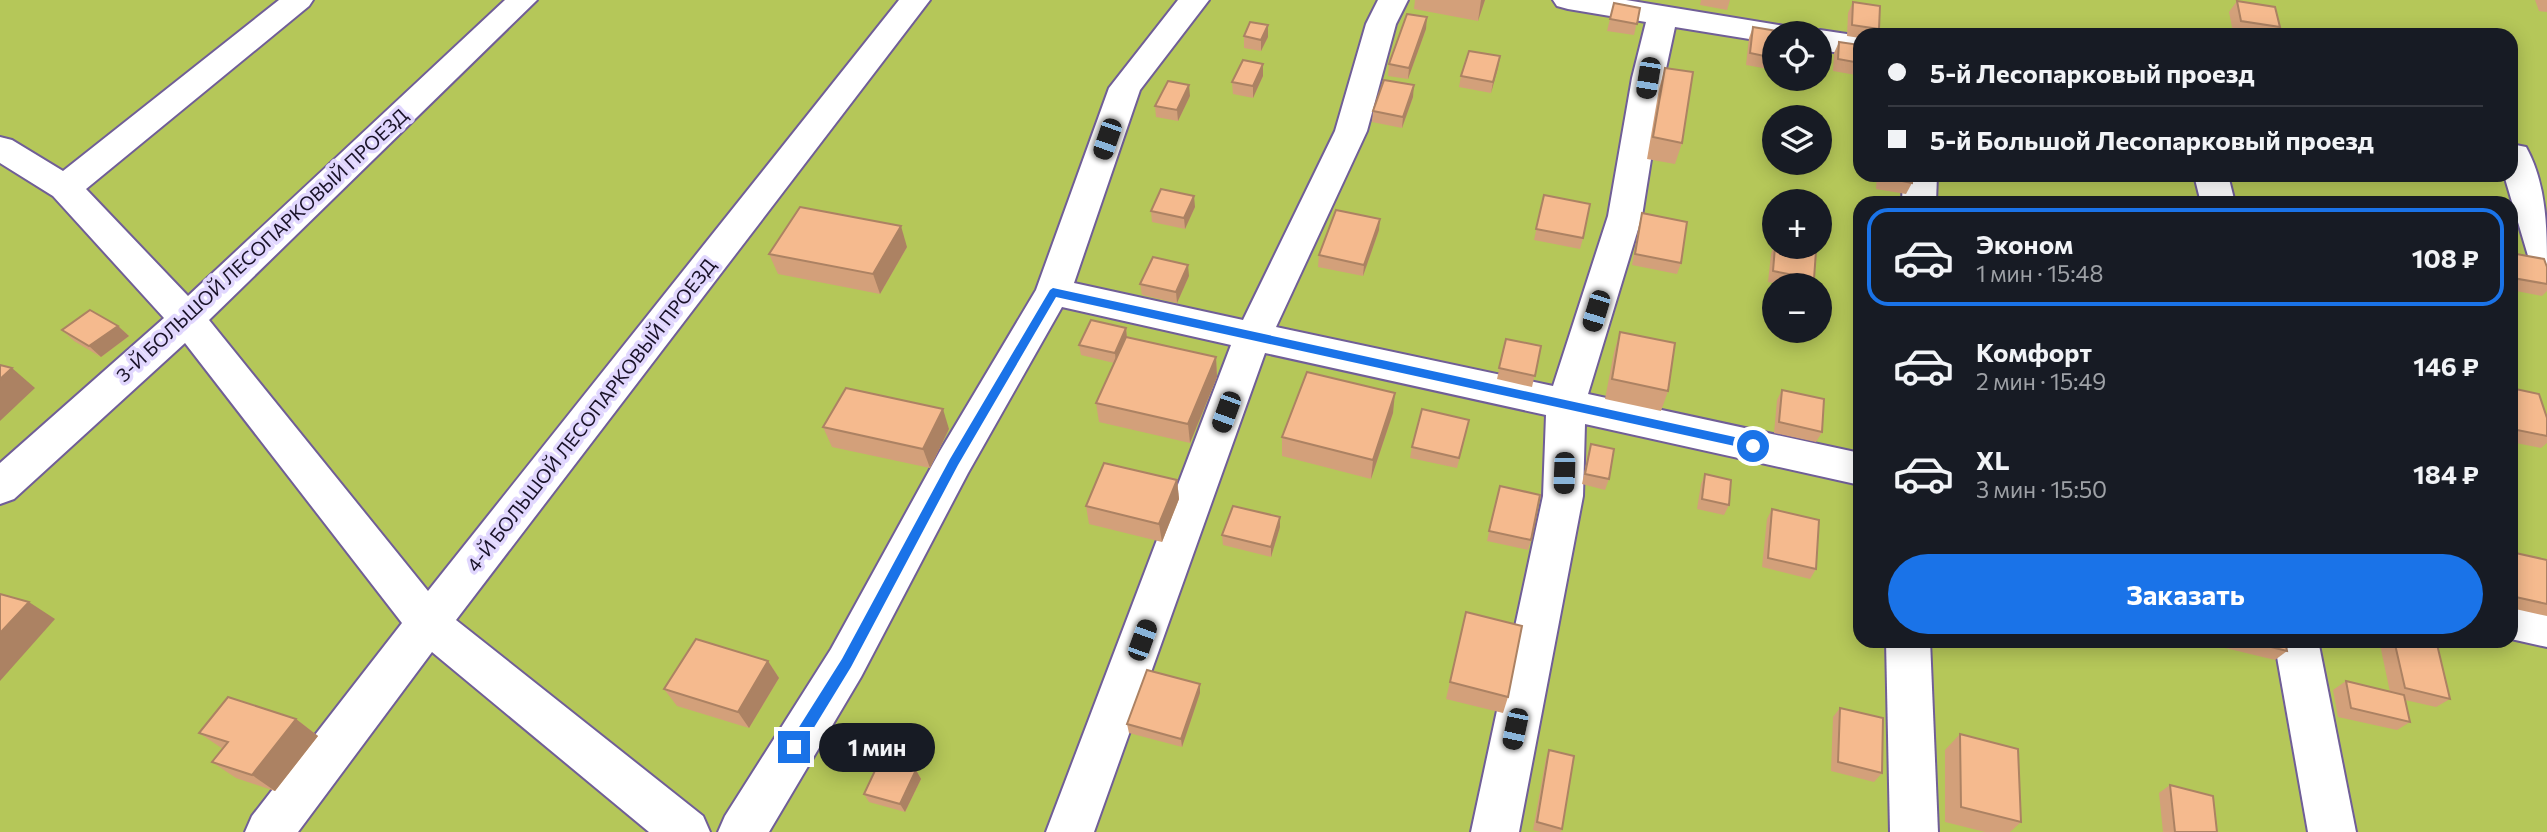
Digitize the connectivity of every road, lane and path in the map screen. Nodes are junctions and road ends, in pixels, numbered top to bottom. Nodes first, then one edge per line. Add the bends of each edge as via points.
1 (298, 0) edge
2 (522, 0) edge
3 (915, 0) edge
4 (1194, 0) edge
5 (1393, 0) edge
6 (1569, 0) edge
7 (1663, 15) junction
8 (1762, 31) edge
9 (1832, 42) edge
10 (1853, 45) edge
11 (0, 148) edge
12 (2524, 157) edge
13 (65, 188) junction
14 (2547, 260) edge
15 (1053, 292) junction
16 (187, 318) junction
17 (1253, 336) junction
18 (1566, 405) junction
19 (1853, 467) edge
20 (0, 487) edge
21 (2518, 622) edge
22 (428, 623) junction
23 (2547, 628) edge
24 (1908, 648) edge
25 (2298, 648) edge
26 (269, 832) edge
27 (686, 832) edge
28 (742, 832) edge
29 (1070, 832) edge
30 (1495, 832) edge
31 (1914, 832) edge
32 (2332, 832) edge

1 - 13 street
2 - 16 street, 3-Й БОЛЬШОЙ ЛЕСОПАРКОВЫЙ ПРОЕЗД
3 - 22 street, 4-Й БОЛЬШОЙ ЛЕСОПАРКОВЫЙ ПРОЕЗД
4 - 15 street via 1125,88
5 - 17 street via 1381,24 1351,131
6 - 7 street
7 - 8 street
7 - 18 street via 1625,216
9 - 10 street
11 - 13 street
12 - 14 street
13 - 16 street
15 - 17 street
15 - 28 street via 954,462 846,663
16 - 20 street, 3-Й БОЛЬШОЙ ЛЕСОПАРКОВЫЙ ПРОЕЗД
16 - 22 street
17 - 18 street
17 - 29 street
18 - 19 street
18 - 30 street via 1563,496
21 - 23 street
22 - 26 street, 4-Й БОЛЬШОЙ ЛЕСОПАРКОВЫЙ ПРОЕЗД
22 - 27 street
24 - 31 street
25 - 32 street

